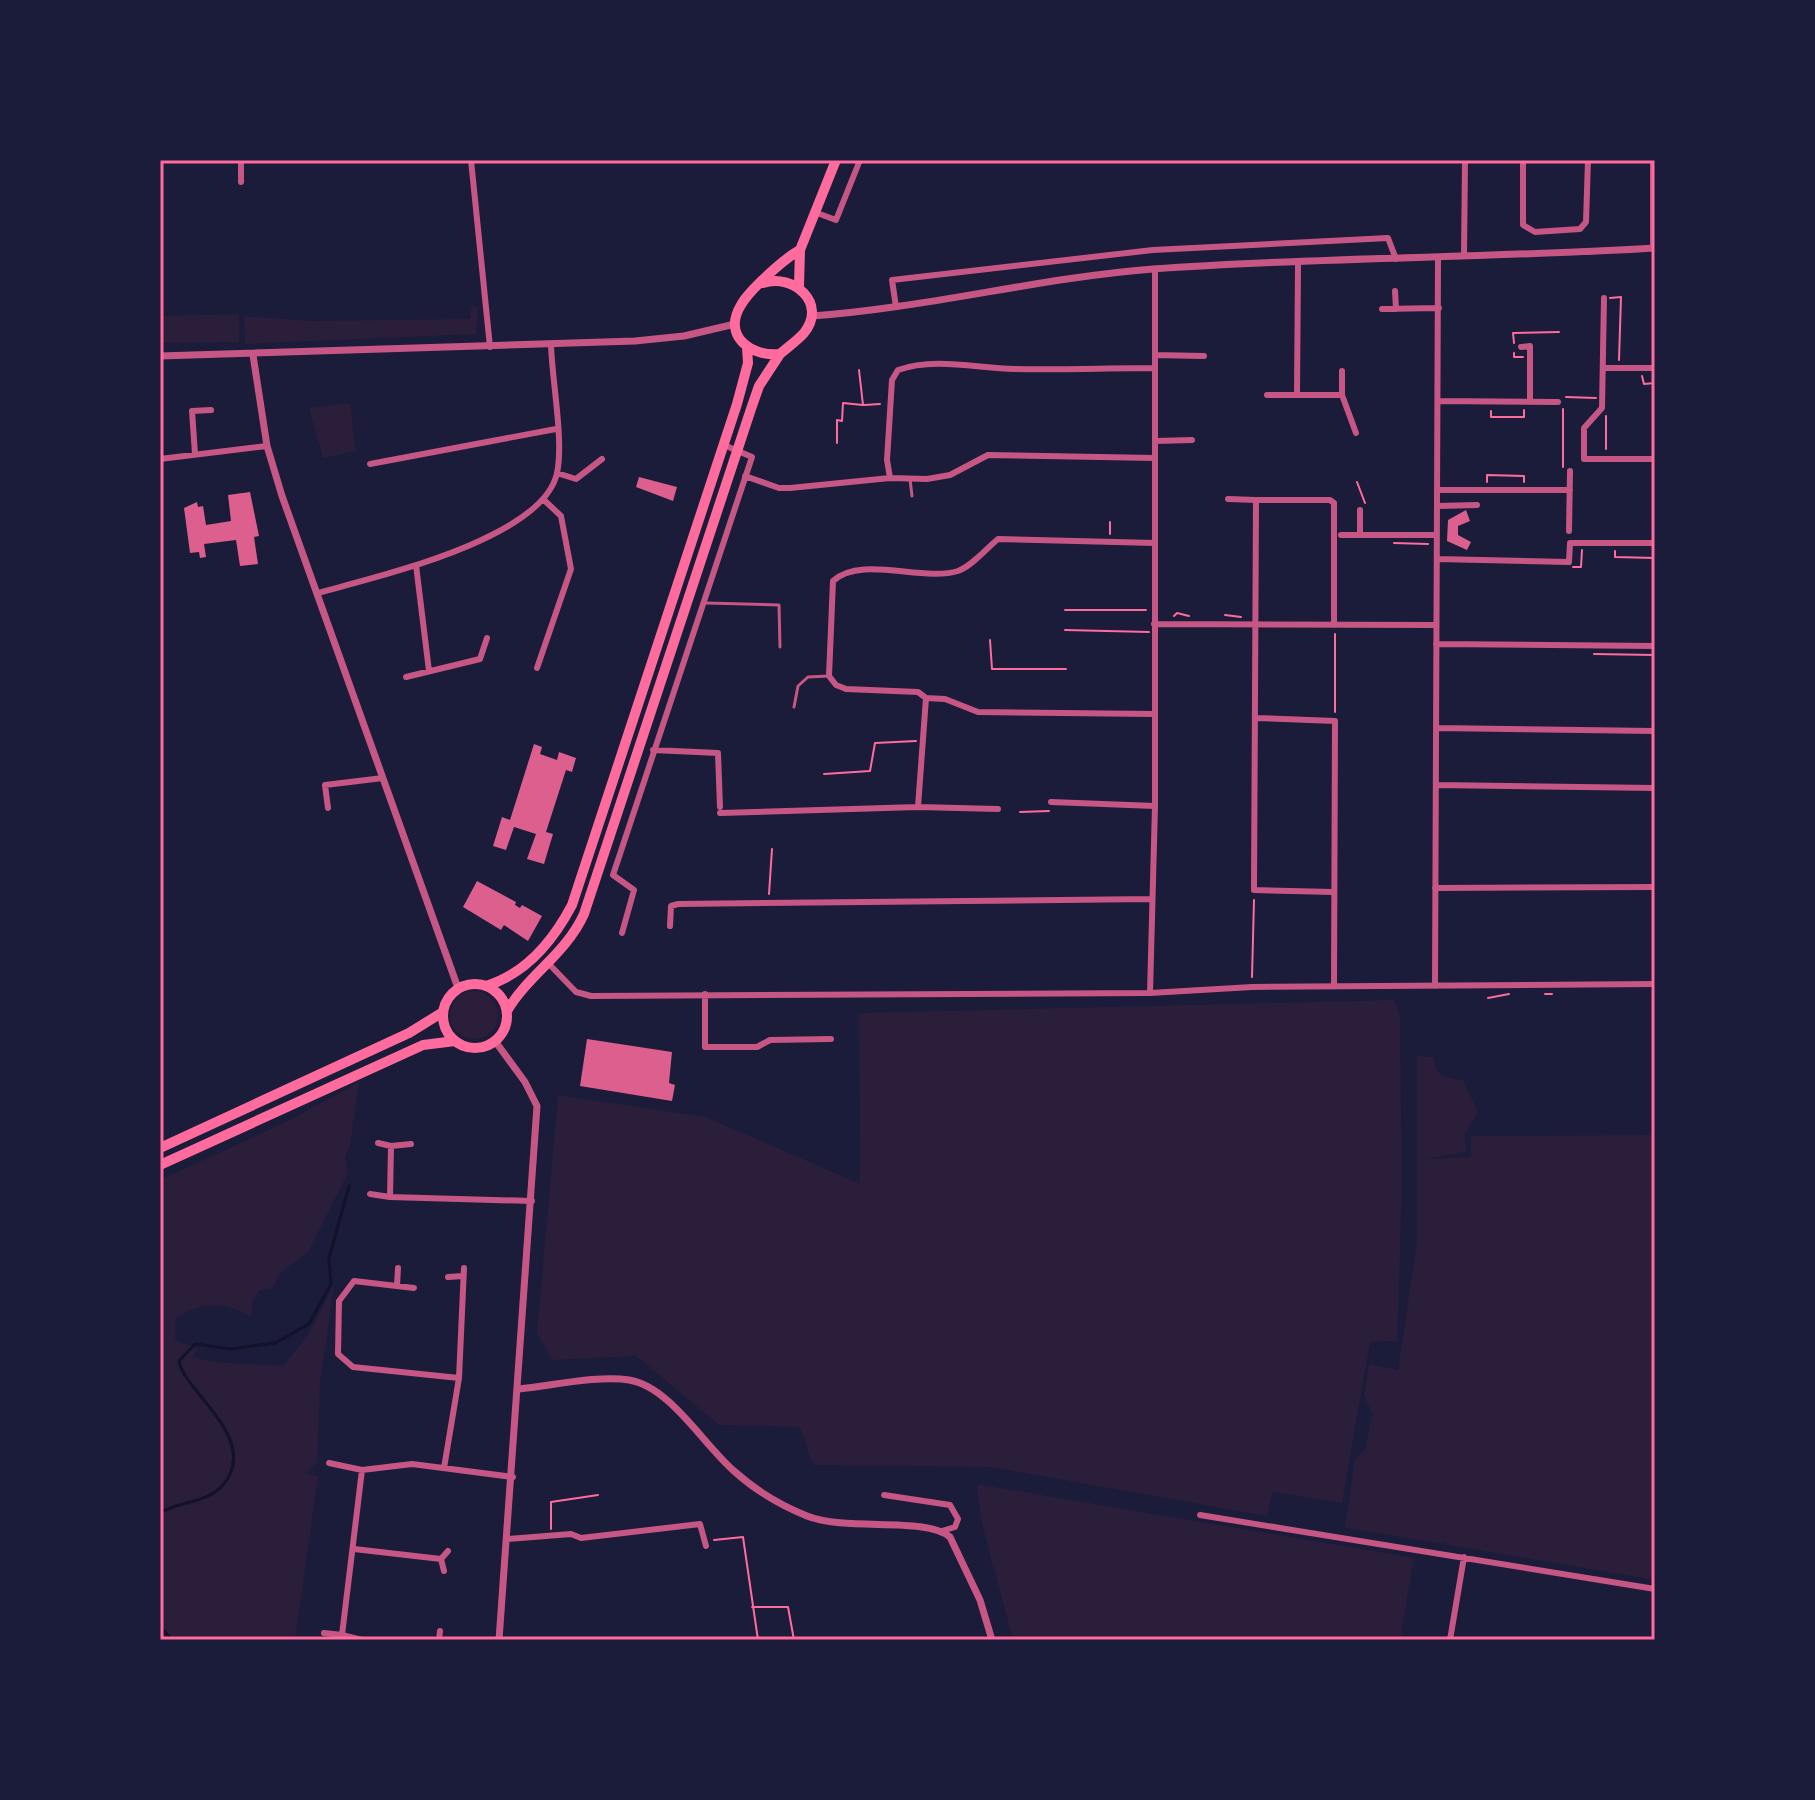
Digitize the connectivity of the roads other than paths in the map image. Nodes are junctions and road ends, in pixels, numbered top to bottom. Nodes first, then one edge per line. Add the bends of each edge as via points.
1 (241, 160) edge
2 (471, 160) edge
3 (836, 160) edge
4 (860, 160) edge
5 (1465, 160) edge
6 (1523, 160) edge
7 (1588, 160) edge
8 (1653, 160) edge
9 (241, 182) dead end
10 (817, 213) junction
11 (1654, 248) edge
12 (800, 250) junction
13 (1464, 256) junction
14 (1438, 257) junction
15 (1396, 259) junction
16 (1298, 264) junction
17 (1155, 269) junction
18 (763, 283) junction
19 (799, 286) junction
20 (1395, 291) dead end
21 (1604, 298) road end
22 (896, 307) junction
23 (1439, 308) junction
24 (1382, 309) dead end
25 (1396, 309) junction
26 (812, 316) junction
27 (735, 324) junction
28 (551, 345) junction
29 (490, 347) junction
30 (747, 347) junction
31 (1521, 347) dead end
32 (780, 354) junction
33 (253, 355) junction
34 (1155, 355) junction
35 (160, 356) edge
36 (1204, 356) dead end
37 (1155, 368) junction
38 (1604, 368) junction
39 (1655, 368) edge
40 (1342, 371) dead end
41 (1267, 395) dead end
42 (1297, 395) junction
43 (1342, 395) junction
44 (1438, 401) junction
45 (1530, 401) junction
46 (1558, 402) dead end
47 (211, 410) dead end
48 (556, 429) junction
49 (1356, 433) dead end
50 (1192, 440) dead end
51 (1155, 441) junction
52 (724, 445) junction
53 (267, 446) junction
54 (738, 449) junction
55 (195, 454) junction
56 (1155, 458) junction
57 (160, 459) edge
58 (602, 459) dead end
59 (1655, 459) edge
60 (370, 464) dead end
61 (1570, 471) dead end
62 (557, 473) junction
63 (745, 476) junction
64 (890, 478) junction
65 (910, 479) junction
66 (1438, 490) junction
67 (1570, 490) junction
68 (912, 496) dead end
69 (1228, 499) dead end
70 (544, 500) junction
71 (1256, 500) junction
72 (1477, 505) dead end
73 (1437, 506) junction
74 (1363, 507) road end
75 (1569, 531) dead end
76 (1341, 535) dead end
77 (1360, 535) junction
78 (1437, 535) junction
79 (1155, 543) junction
80 (1655, 543) edge
81 (1437, 559) junction
82 (416, 565) junction
83 (318, 593) junction
84 (704, 600) junction
85 (1254, 624) junction
86 (1334, 625) junction
87 (1436, 625) junction
88 (1154, 628) junction
89 (487, 638) dead end
90 (1436, 644) junction
91 (1655, 646) edge
92 (780, 647) dead end
93 (537, 668) dead end
94 (429, 671) junction
95 (829, 676) junction
96 (406, 677) dead end
97 (926, 698) junction
98 (794, 707) dead end
99 (1154, 714) junction
100 (1256, 718) junction
101 (1437, 728) junction
102 (1655, 731) edge
103 (718, 743) dead end
104 (653, 750) junction
105 (718, 753) junction
106 (617, 766) junction
107 (633, 772) junction
108 (383, 778) junction
109 (1436, 785) junction
110 (1655, 788) edge
111 (1051, 802) road end
112 (1155, 806) junction
113 (918, 807) junction
114 (328, 808) dead end
115 (998, 809) dead end
116 (585, 862) junction
117 (616, 865) junction
118 (601, 867) junction
119 (1655, 887) edge
120 (1435, 888) junction
121 (1333, 892) junction
122 (1152, 899) junction
123 (670, 926) dead end
124 (622, 933) dead end
125 (549, 964) junction
126 (1655, 984) edge
127 (486, 986) junction
128 (1435, 986) junction
129 (1334, 987) junction
130 (458, 988) junction
131 (1150, 993) junction
132 (705, 994) junction
133 (507, 1011) junction
134 (443, 1012) junction
135 (831, 1039) dead end
136 (455, 1041) junction
137 (495, 1041) junction
138 (378, 1143) dead end
139 (411, 1144) dead end
140 (391, 1146) junction
141 (160, 1148) edge
142 (160, 1165) edge
143 (370, 1194) dead end
144 (390, 1197) junction
145 (532, 1201) junction
146 (398, 1268) dead end
147 (448, 1277) dead end
148 (397, 1286) junction
149 (414, 1288) dead end
150 (459, 1378) junction
151 (519, 1389) junction
152 (329, 1463) dead end
153 (444, 1468) junction
154 (362, 1470) junction
155 (513, 1477) junction
156 (884, 1495) dead end
157 (1200, 1515) dead end
158 (942, 1531) junction
159 (507, 1539) junction
160 (705, 1543) road end
161 (354, 1549) junction
162 (448, 1551) dead end
163 (1464, 1557) junction
164 (441, 1559) junction
165 (444, 1571) dead end
166 (1655, 1589) edge
167 (440, 1631) dead end
168 (324, 1633) dead end
169 (342, 1635) junction
170 (362, 1640) edge
171 (439, 1640) edge
172 (499, 1640) edge
173 (992, 1640) edge
174 (1450, 1640) edge

1 - 9 street
2 - 29 street
3 - 10 highway
4 - 10 street via 836,220
5 - 13 street
6 - 7 street via 1523,225 1535,232 1580,229 1586,222
8 - 11 street
10 - 12 highway
11 - 13 street
12 - 18 highway
12 - 19 highway
13 - 14 street
14 - 15 street
14 - 23 street
15 - 16 street
15 - 22 street via 1388,238 1153,250 892,280
16 - 17 street
16 - 42 street
17 - 22 street
17 - 34 street
18 - 19 highway via 784,280
18 - 27 highway via 741,303
19 - 26 highway via 809,299
20 - 25 street
21 - 38 street
22 - 26 street
23 - 25 street
23 - 44 street
24 - 25 street
26 - 32 highway via 805,332
27 - 28 street via 672,337
27 - 30 highway
28 - 29 street
28 - 48 street
29 - 33 street
30 - 32 highway via 754,353
30 - 52 highway via 744,382
31 - 45 street via 1530,346
32 - 54 highway via 759,386
33 - 35 street
33 - 53 street
34 - 36 street
34 - 37 street
37 - 51 street
37 - 64 street via 941,364 898,370 892,380
38 - 39 street
38 - 59 street via 1602,408 1584,428 1584,459
40 - 43 street
41 - 42 street
42 - 43 street
43 - 49 street
44 - 45 street
44 - 66 street
45 - 46 street
47 - 55 street via 192,411
48 - 60 street
48 - 62 street
50 - 51 street
51 - 56 street
52 - 54 street
52 - 106 highway
53 - 55 street
53 - 83 street
54 - 63 street via 752,457
54 - 107 highway
55 - 57 street
56 - 65 street via 988,455 950,475
56 - 79 street
58 - 62 street via 576,479
61 - 67 street
62 - 70 street
63 - 64 street via 779,488
63 - 84 street
64 - 65 street
65 - 68 lane
66 - 67 street
66 - 73 street
67 - 75 street
69 - 71 street
70 - 82 street via 489,538
70 - 93 street via 561,516 571,569
71 - 85 street
71 - 86 street via 1334,503
72 - 73 street
73 - 78 street
74 - 77 street
76 - 77 street
77 - 78 street
78 - 81 street
79 - 88 street
79 - 95 street via 998,539 961,570 841,573 833,581
80 - 81 street via 1570,543 1570,564
81 - 87 street
82 - 83 street
82 - 94 street
83 - 108 street
84 - 92 lane via 707,605 779,605
84 - 104 street
85 - 86 street
85 - 88 street
85 - 100 street
86 - 87 street
87 - 90 street
88 - 99 street
89 - 94 street via 480,659
90 - 91 street
90 - 101 street
94 - 96 street
95 - 97 street via 846,689 918,692
95 - 98 lane via 808,677 798,686
97 - 99 street via 978,712
97 - 113 street
99 - 112 street
100 - 121 street via 1335,721
100 - 121 street via 1254,890
101 - 102 street
101 - 109 street
103 - 105 street
104 - 105 street
104 - 117 street
105 - 113 street via 720,810
106 - 107 highway
106 - 116 highway
107 - 118 highway
108 - 114 street via 325,785
108 - 130 street
109 - 110 street
109 - 120 street
111 - 112 street
112 - 122 street
113 - 115 street
116 - 118 street
116 - 127 highway via 559,928 511,977
117 - 118 street
117 - 124 street via 613,875 634,890
118 - 125 highway via 578,927
119 - 120 street
120 - 128 street
121 - 129 street
122 - 123 street via 678,904 671,906
122 - 131 street
125 - 132 street via 576,992 591,996
125 - 133 highway via 517,993
126 - 128 street
127 - 130 highway
127 - 133 highway
128 - 129 street
129 - 131 street
130 - 134 highway
131 - 132 street
132 - 135 street via 705,1047
133 - 137 highway
134 - 136 highway via 447,1033
134 - 141 highway via 409,1033
136 - 137 highway via 479,1048
136 - 142 highway via 423,1045
137 - 145 street via 537,1106
138 - 140 street
139 - 140 street
140 - 144 street
143 - 144 street
144 - 145 street
145 - 151 street
146 - 148 street
147 - 150 street via 464,1272
148 - 149 street
148 - 150 street via 354,1281 339,1301 340,1358 353,1367
150 - 153 street
151 - 155 street
151 - 158 street via 614,1379 641,1383 660,1393 734,1471 784,1506 828,1523 928,1525
152 - 154 street
153 - 154 street via 412,1464
153 - 155 street
154 - 161 street
155 - 159 street
156 - 158 street via 950,1505 958,1519 955,1527
157 - 163 street
158 - 173 street via 950,1537 980,1600
159 - 160 street via 571,1534 581,1538 700,1524
159 - 172 street
161 - 164 street
161 - 169 street
162 - 164 street
163 - 166 street
163 - 174 street
164 - 165 street
167 - 171 street
168 - 169 street
169 - 170 street

